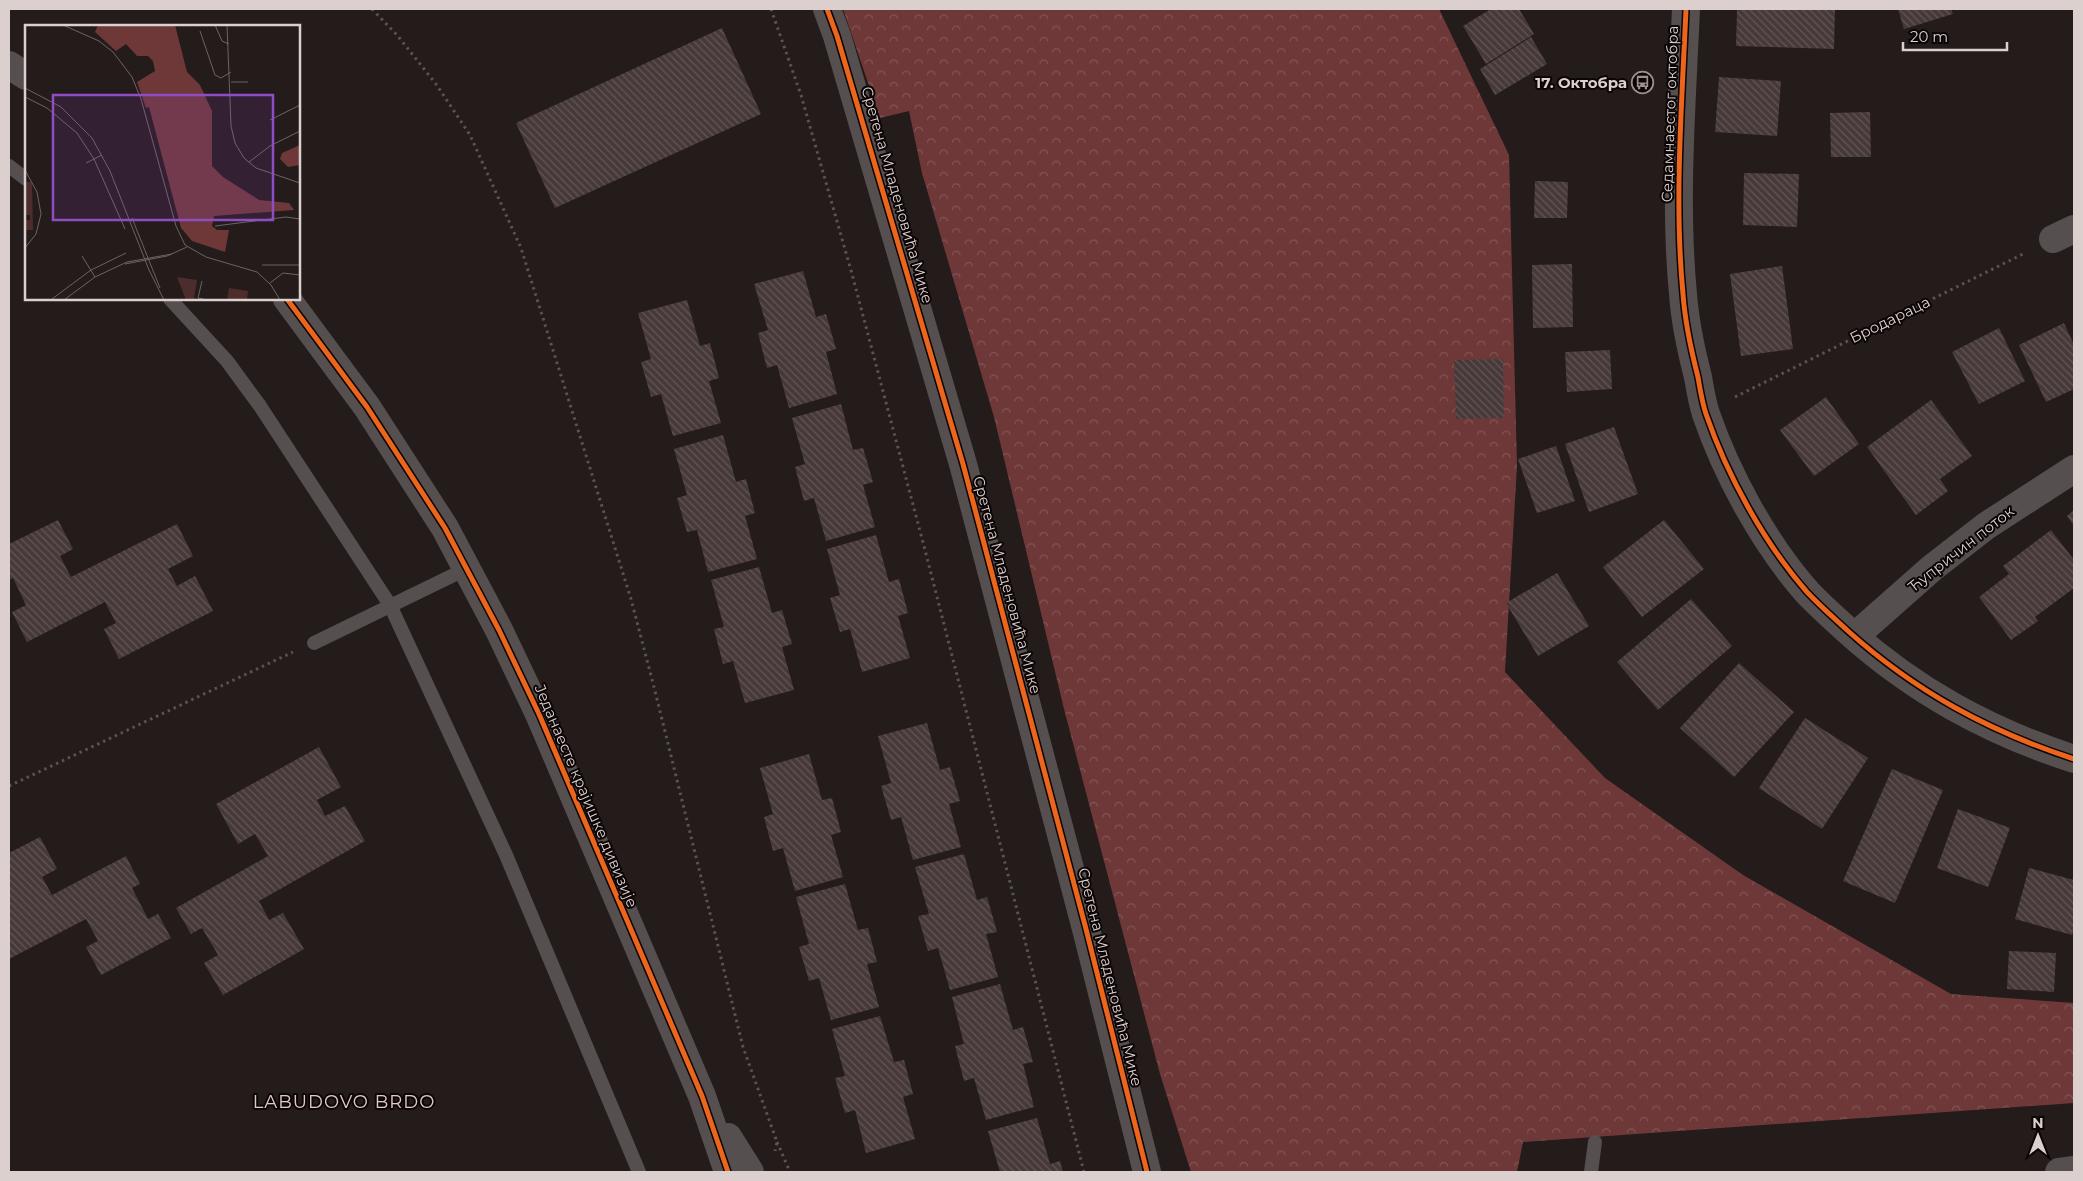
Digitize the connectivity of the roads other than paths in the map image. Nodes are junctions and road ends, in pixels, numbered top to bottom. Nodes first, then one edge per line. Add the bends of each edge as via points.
1 (827, 9) edge
2 (1686, 9) edge
3 (9, 64) edge
4 (25, 75) edge
5 (9, 166) edge
6 (25, 178) edge
7 (171, 300) edge
8 (288, 300) edge
9 (2074, 469) edge
10 (466, 569) junction
11 (390, 605) junction
12 (1855, 636) junction
13 (314, 643) road end
14 (2074, 759) edge
15 (702, 1096) junction
16 (1595, 1142) dead end
17 (2074, 1170) edge
18 (639, 1172) edge
19 (728, 1172) edge
20 (750, 1172) edge
21 (1147, 1172) edge
22 (1590, 1172) edge
23 (2059, 1172) edge

1 - 21 street, Сретена Младеновића Мике via 963,464
2 - 12 street, Седамнаестог октобра via 1680,246 1691,349 1706,412 1740,492 1766,536 1809,594
3 - 4 street
5 - 6 lane
7 - 11 lane via 227,362 260,406
8 - 10 street, Једанаесте крајишке дивизије via 368,407 445,528
9 - 12 street, Ћупричин поток via 1986,526 1932,568
10 - 11 lane
10 - 15 street, Једанаесте крајишке дивизије via 539,714
11 - 13 lane
11 - 18 lane via 506,855
12 - 14 street, Седамнаестог октобра via 1886,663 1953,708 2023,741
15 - 19 street, Једанаесте крајишке дивизије
15 - 20 street, Једанаесте крајишке дивизије
16 - 22 lane
17 - 23 street

